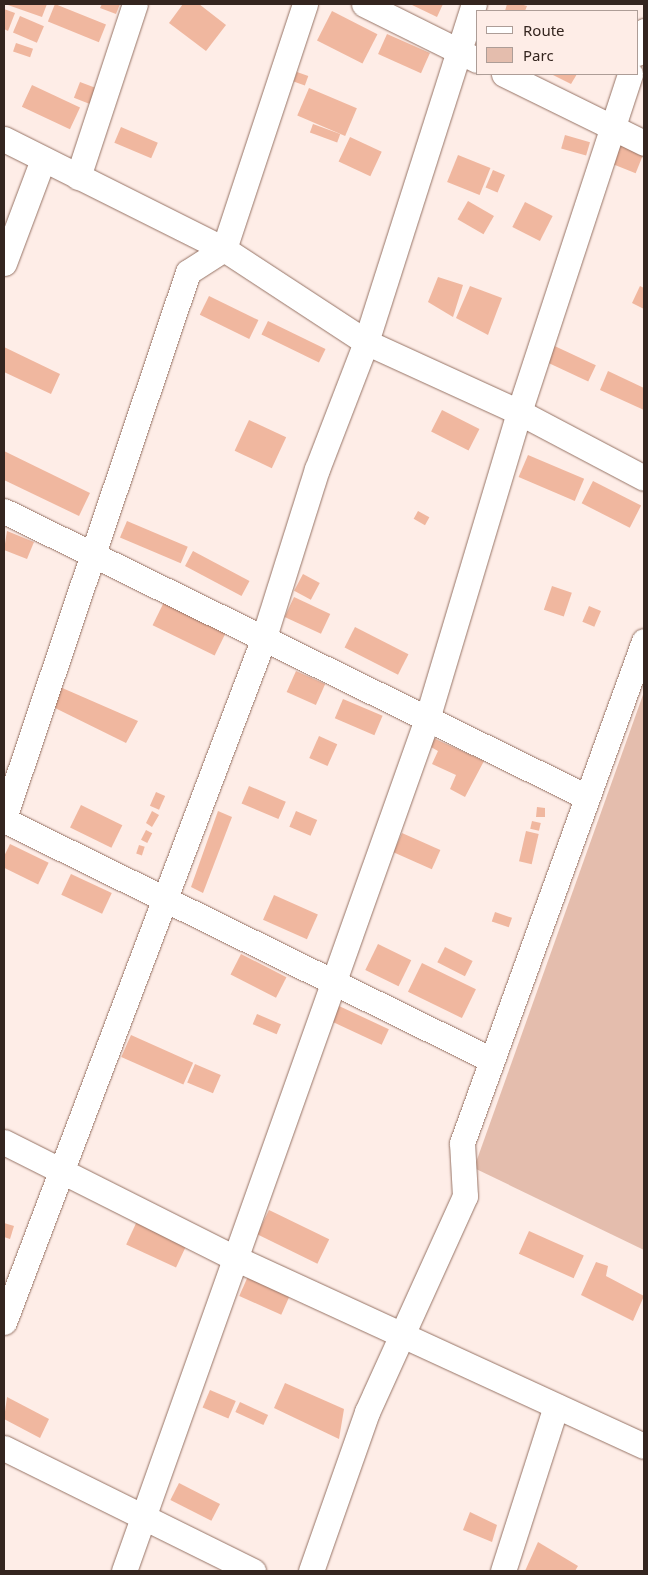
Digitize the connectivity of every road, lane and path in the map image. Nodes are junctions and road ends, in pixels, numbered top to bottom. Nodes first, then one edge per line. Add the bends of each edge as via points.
1 (135, 4) edge
2 (305, 4) edge
3 (364, 4) edge
4 (474, 4) edge
5 (644, 31) edge
6 (638, 50) edge
7 (468, 55) edge
8 (506, 75) edge
9 (630, 75) edge
10 (611, 128) junction
11 (4, 139) edge
12 (644, 144) edge
13 (43, 159) junction
14 (78, 177) junction
15 (224, 249) junction
16 (4, 263) edge
17 (366, 342) junction
18 (519, 412) junction
19 (644, 478) edge
20 (4, 511) edge
21 (94, 554) junction
22 (263, 640) junction
23 (644, 641) edge
24 (426, 719) junction
25 (587, 797) junction
26 (4, 819) edge
27 (163, 901) junction
28 (331, 978) junction
29 (490, 1059) junction
30 (4, 1142) edge
31 (62, 1168) junction
32 (234, 1257) junction
33 (4, 1322) edge
34 (400, 1334) junction
35 (556, 1406) junction
36 (644, 1446) edge
37 (4, 1448) edge
38 (143, 1516) junction
39 (124, 1571) edge
40 (252, 1571) edge
41 (311, 1571) edge
42 (503, 1571) edge

1 - 14 street
2 - 15 street
3 - 7 street
4 - 7 street
5 - 6 street
7 - 17 street
8 - 10 street
9 - 10 street
10 - 12 street
10 - 18 street
11 - 13 street
13 - 14 street
13 - 16 street
14 - 15 street
15 - 17 street
15 - 21 street via 188,272
17 - 18 street
17 - 22 street via 317,469
18 - 19 street
18 - 24 street
20 - 21 street
21 - 22 street
21 - 26 street
22 - 24 street
22 - 27 street
23 - 25 street
24 - 25 street
24 - 28 street
25 - 29 street
26 - 27 street
27 - 28 street
27 - 31 street
28 - 29 street
28 - 32 street
29 - 34 street via 462,1143 465,1196
30 - 31 street
31 - 32 street
31 - 33 street
32 - 34 street
32 - 38 street
34 - 35 street
34 - 41 street via 367,1412
35 - 36 street
35 - 42 street
37 - 38 street
38 - 39 street
38 - 40 street

